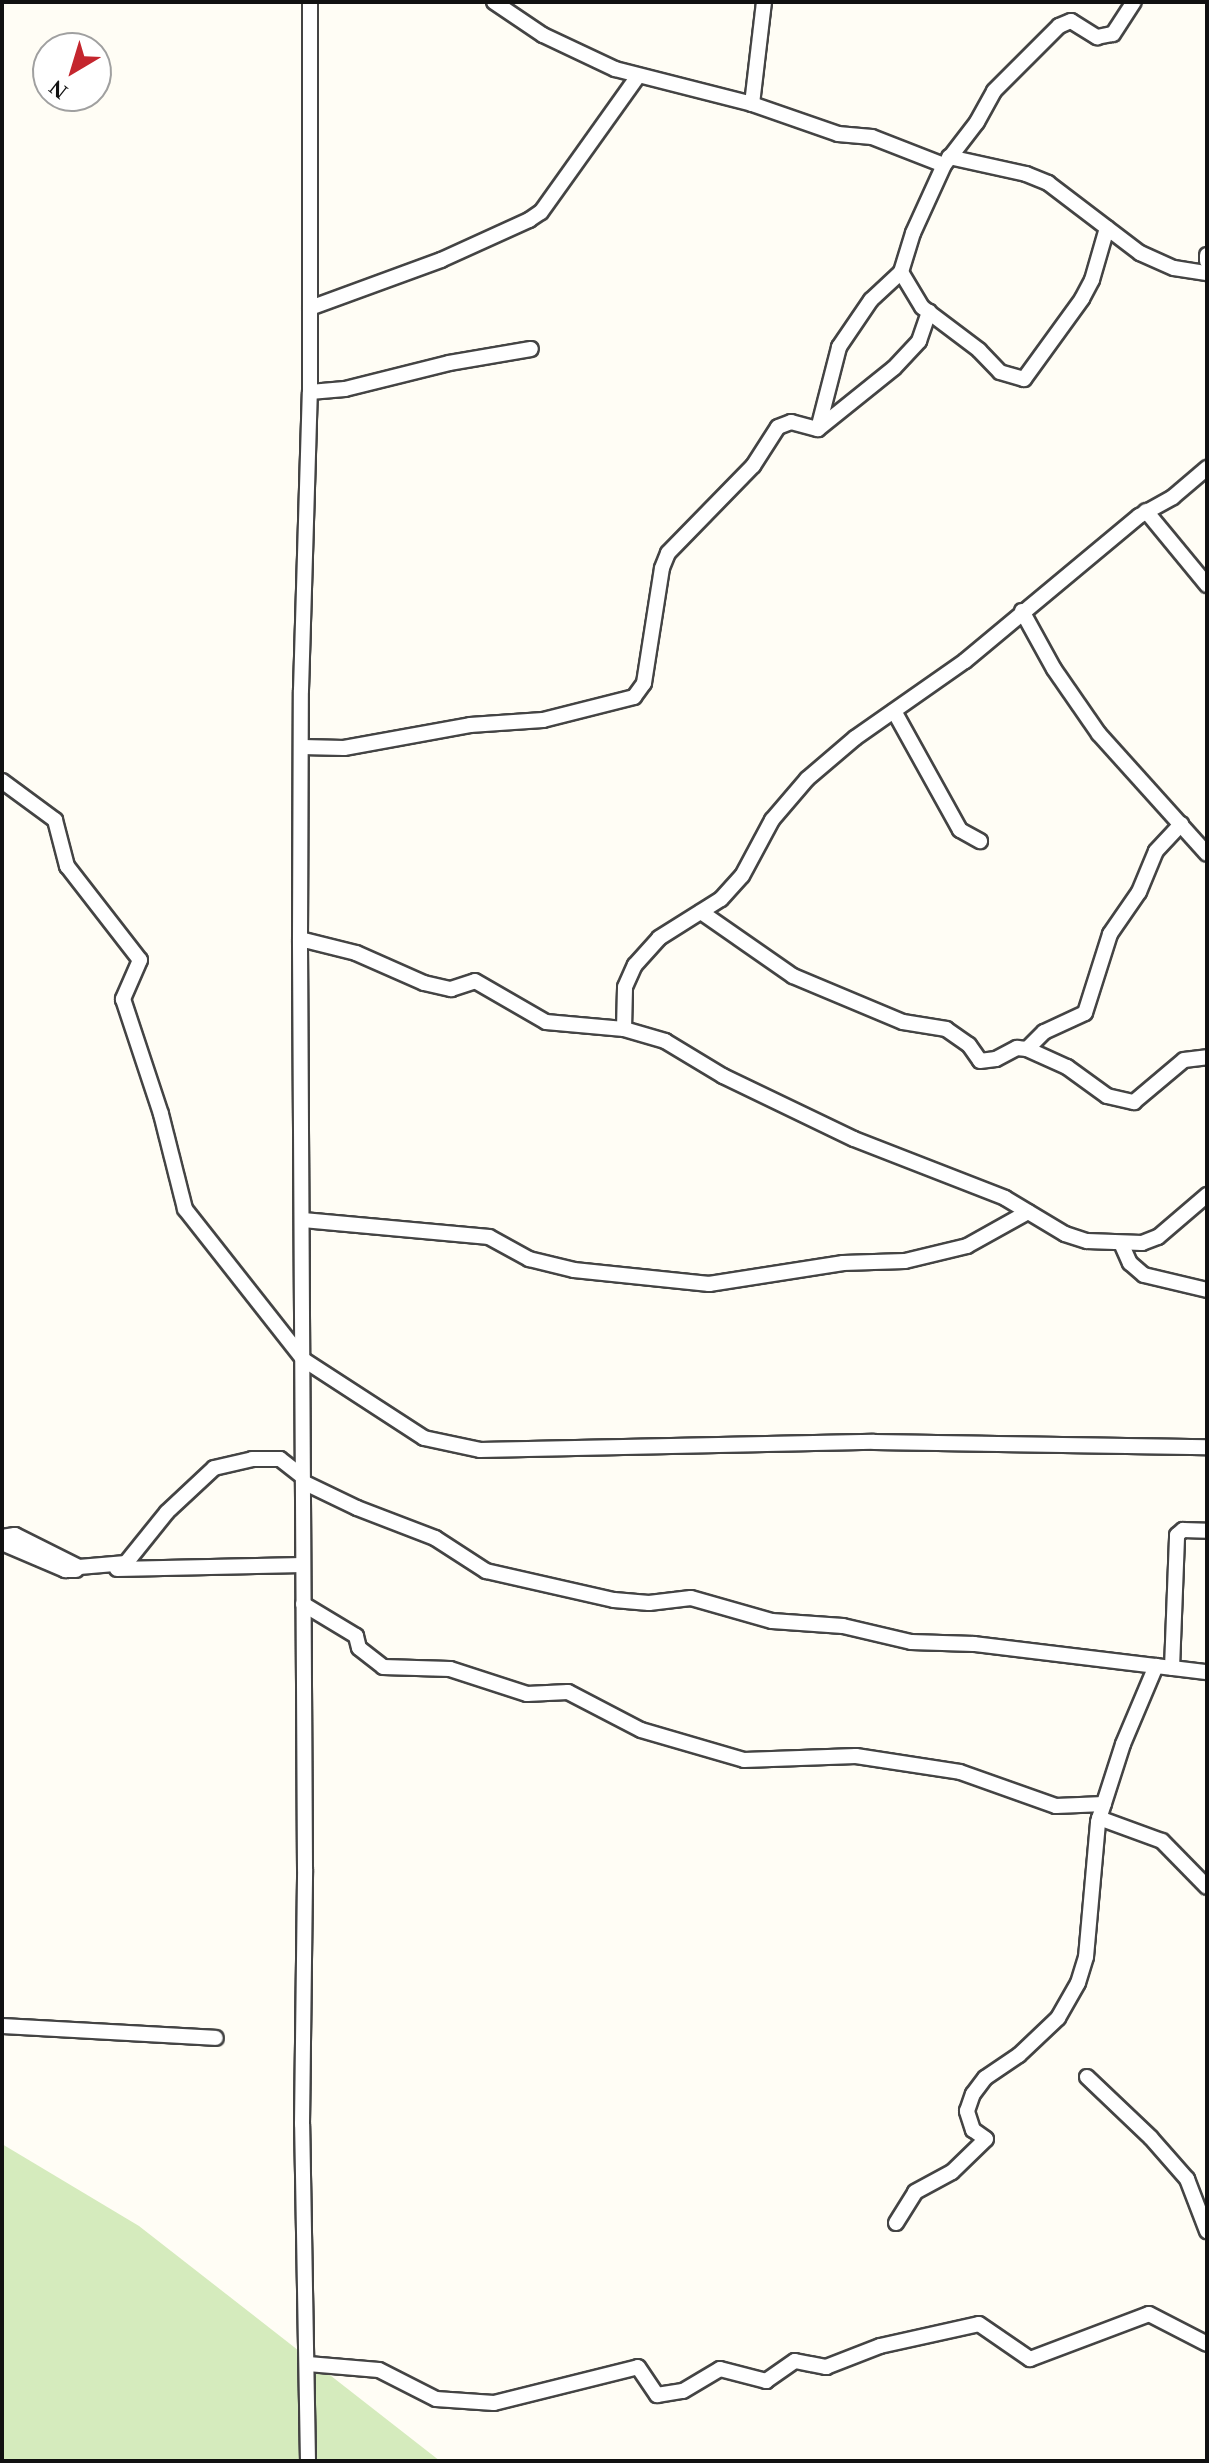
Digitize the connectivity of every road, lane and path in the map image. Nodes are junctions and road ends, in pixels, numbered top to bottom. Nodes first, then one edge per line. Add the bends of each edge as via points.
1 (310, 2) edge
2 (494, 2) edge
3 (764, 2) edge
4 (1134, 2) edge
5 (638, 76) junction
6 (752, 104) junction
7 (946, 161) junction
8 (1107, 228) junction
9 (901, 272) junction
10 (1207, 273) edge
11 (310, 308) junction
12 (929, 312) junction
13 (531, 349) dead end
14 (310, 392) junction
15 (818, 429) junction
16 (1207, 468) edge
17 (1146, 511) junction
18 (1207, 585) edge
19 (1022, 611) junction
20 (894, 711) junction
21 (302, 747) junction
22 (2, 781) edge
23 (1181, 824) junction
24 (980, 841) dead end
25 (1207, 854) edge
26 (701, 912) junction
27 (300, 939) junction
28 (624, 1029) junction
29 (1027, 1049) junction
30 (1207, 1057) edge
31 (1207, 1195) edge
32 (1028, 1212) junction
33 (303, 1220) junction
34 (1121, 1243) junction
35 (1207, 1290) edge
36 (304, 1360) junction
37 (1207, 1447) edge
38 (302, 1479) junction
39 (1207, 1531) edge
40 (2, 1537) edge
41 (2, 1543) edge
42 (303, 1565) junction
43 (303, 1604) junction
44 (1156, 1666) junction
45 (1172, 1668) junction
46 (1207, 1672) edge
47 (1102, 1811) junction
48 (1207, 1887) edge
49 (3, 2029) edge
50 (216, 2038) dead end
51 (1087, 2077) dead end
52 (896, 2223) dead end
53 (1207, 2231) edge
54 (1207, 2344) edge
55 (308, 2364) junction
56 (308, 2461) edge

1 - 11 street
2 - 5 street via 543,35
3 - 6 street
4 - 7 street via 1113,34 1097,37 1071,21 1059,26 994,91
5 - 6 street
5 - 11 street via 541,212 441,260
6 - 7 street via 838,134 872,137
7 - 8 street via 1026,174 1048,183
7 - 9 street
8 - 10 street via 1157,263
8 - 12 street via 1082,299 1024,379 1000,372
9 - 12 street
9 - 15 street via 871,300 839,347
11 - 14 street
12 - 15 street via 919,341 894,368
13 - 14 street
14 - 21 street
15 - 21 street via 791,422 778,427 753,466 668,553 644,683 634,697 543,720 470,725 344,748
16 - 17 street via 1173,497
17 - 18 street
17 - 19 street
19 - 20 street via 980,650
19 - 23 street via 1086,716 1128,770
20 - 24 street via 960,830
20 - 26 street via 807,779 772,820 742,876
21 - 27 street
22 - 36 street via 55,820 67,866 140,960 123,999 185,1209
23 - 25 street
23 - 29 street via 1156,851 1139,892 1110,934 1085,1013 1044,1032
26 - 28 street via 659,938 635,965 625,987
26 - 29 street via 793,976 903,1022 946,1029 969,1045 980,1061
27 - 28 street via 356,953 424,983 451,989 475,981 546,1022
27 - 33 street
28 - 32 street via 676,1045 723,1076 867,1145 1005,1198
29 - 30 street via 1050,1057 1123,1102 1143,1097 1184,1060
31 - 34 street via 1158,1237
32 - 33 street via 967,1246 905,1261 843,1263 709,1284 574,1270 529,1259 489,1237
32 - 34 street via 1076,1238
33 - 36 street
34 - 35 street via 1130,1263 1144,1275
36 - 37 street via 424,1438 480,1450 874,1442
36 - 38 street
38 - 40 street via 280,1459 214,1468 167,1512 126,1563 79,1567 15,1535
38 - 42 street
38 - 44 street via 357,1508 435,1538 486,1571 508,1578 614,1600 707,1600 751,1617 843,1626 911,1642 974,1644
39 - 45 street via 1183,1530 1177,1535
41 - 42 street via 65,1570
42 - 43 street
43 - 47 street via 356,1636 359,1648 383,1667 450,1669 527,1694 568,1692 654,1735 744,1760 856,1756 960,1772 1029,1799
43 - 55 street via 302,2124
44 - 45 street
44 - 47 street
45 - 46 street
47 - 48 street via 1162,1841
47 - 52 street via 1086,1957 1078,1983 1058,2018 973,2094 967,2111 973,2130 986,2139 952,2172 915,2192
49 - 50 street
51 - 53 street via 1187,2179
54 - 55 street via 1149,2314 1030,2359 979,2324 880,2346 826,2367 795,2361 766,2381 720,2369 683,2391 657,2395 638,2367 494,2403 436,2399 379,2370
55 - 56 street

